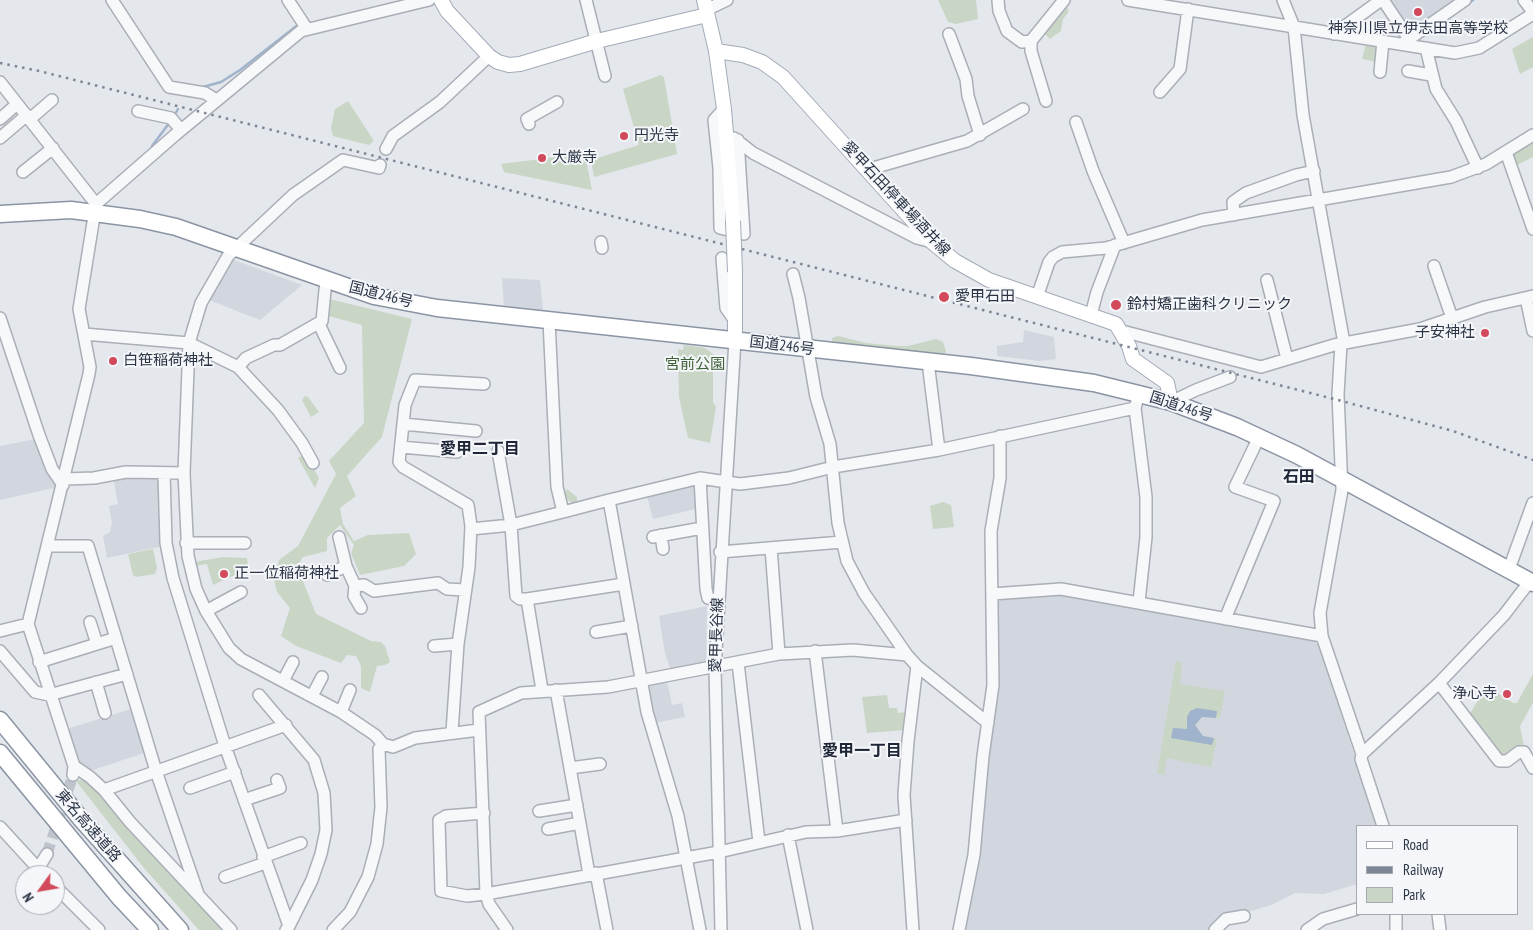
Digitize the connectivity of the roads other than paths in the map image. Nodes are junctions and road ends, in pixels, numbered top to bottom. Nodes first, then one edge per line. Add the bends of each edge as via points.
1 (112, 0) edge
2 (288, 0) edge
3 (429, 0) edge
4 (442, 0) edge
5 (586, 0) edge
6 (727, 0) edge
7 (998, 0) edge
8 (1064, 0) edge
9 (1128, 0) edge
10 (1283, 0) edge
11 (1465, 0) edge
12 (1524, 0) edge
13 (1379, 1) edge
14 (706, 8) edge
15 (1188, 9) junction
16 (1533, 13) edge
17 (1294, 27) junction
18 (307, 29) junction
19 (1334, 34) junction
20 (953, 40) dead end
21 (597, 41) junction
22 (1031, 41) junction
23 (1384, 41) junction
24 (1406, 42) junction
25 (1426, 48) junction
26 (716, 51) junction
27 (489, 56) junction
28 (1408, 71) dead end
29 (1380, 72) dead end
30 (1431, 75) junction
31 (606, 76) dead end
32 (0, 84) edge
33 (1160, 92) dead end
34 (216, 100) junction
35 (48, 101) dead end
36 (1046, 101) dead end
37 (557, 102) dead end
38 (17, 104) junction
39 (1024, 109) dead end
40 (138, 110) dead end
41 (724, 110) junction
42 (28, 117) junction
43 (0, 119) edge
44 (1076, 122) dead end
45 (529, 124) dead end
46 (181, 130) junction
47 (980, 135) junction
48 (1533, 135) edge
49 (732, 137) junction
50 (0, 138) edge
51 (53, 148) junction
52 (386, 149) dead end
53 (1506, 152) junction
54 (380, 165) dead end
55 (1478, 168) junction
56 (866, 170) junction
57 (1314, 171) junction
58 (23, 172) dead end
59 (1319, 200) junction
60 (95, 208) junction
61 (0, 214) edge
62 (1234, 215) junction
63 (1533, 229) edge
64 (932, 242) junction
65 (1120, 244) junction
66 (235, 248) junction
67 (722, 258) dead end
68 (1434, 266) dead end
69 (793, 274) dead end
70 (326, 280) junction
71 (1267, 280) dead end
72 (1037, 297) junction
73 (1529, 297) edge
74 (1092, 316) junction
75 (1452, 318) junction
76 (549, 321) junction
77 (735, 321) junction
78 (1, 322) edge
79 (318, 324) junction
80 (1122, 331) junction
81 (1533, 331) edge
82 (84, 334) junction
83 (735, 340) junction
84 (189, 343) junction
85 (1343, 344) junction
86 (808, 349) junction
87 (1287, 359) junction
88 (928, 362) junction
89 (340, 363) dead end
90 (238, 367) junction
91 (1230, 377) dead end
92 (484, 384) dead end
93 (1137, 401) junction
94 (1171, 402) junction
95 (403, 424) junction
96 (476, 431) dead end
97 (1000, 436) junction
98 (1259, 437) junction
99 (401, 447) junction
100 (939, 450) junction
101 (498, 451) dead end
102 (457, 452) dead end
103 (126, 460) dead end
104 (313, 463) dead end
105 (833, 467) junction
106 (126, 472) junction
107 (164, 473) junction
108 (184, 473) junction
109 (700, 478) junction
110 (1341, 479) junction
111 (64, 482) junction
112 (725, 482) junction
113 (609, 500) junction
114 (1533, 503) edge
115 (563, 512) junction
116 (511, 524) junction
117 (702, 528) junction
118 (471, 529) junction
119 (339, 537) dead end
120 (842, 542) junction
121 (186, 543) junction
122 (244, 543) dead end
123 (47, 546) junction
124 (771, 548) junction
125 (663, 549) dead end
126 (720, 552) junction
127 (188, 556) junction
128 (169, 559) junction
129 (346, 566) junction
130 (1509, 569) junction
131 (327, 575) dead end
132 (1531, 582) edge
133 (624, 584) junction
134 (355, 586) junction
135 (465, 590) junction
136 (242, 592) dead end
137 (992, 594) junction
138 (527, 599) junction
139 (718, 601) junction
140 (1139, 602) junction
141 (361, 608) dead end
142 (206, 610) junction
143 (1224, 619) junction
144 (90, 622) dead end
145 (28, 624) junction
146 (632, 626) junction
147 (0, 631) edge
148 (596, 632) dead end
149 (1322, 636) junction
150 (116, 638) junction
151 (97, 644) junction
152 (458, 644) junction
153 (434, 646) dead end
154 (0, 651) edge
155 (815, 651) junction
156 (779, 654) junction
157 (907, 655) junction
158 (39, 662) junction
159 (294, 662) dead end
160 (738, 663) junction
161 (917, 666) junction
162 (715, 668) junction
163 (126, 674) junction
164 (322, 677) dead end
165 (284, 680) junction
166 (643, 681) junction
167 (96, 682) junction
168 (1439, 683) junction
169 (350, 690) dead end
170 (542, 690) junction
171 (556, 690) junction
172 (49, 695) junction
173 (259, 695) dead end
174 (312, 696) junction
175 (341, 712) junction
176 (105, 713) dead end
177 (0, 720) edge
178 (988, 723) junction
179 (286, 725) junction
180 (479, 730) junction
181 (452, 732) junction
182 (383, 744) junction
183 (225, 746) junction
184 (0, 753) edge
185 (1362, 754) junction
186 (600, 764) dead end
187 (570, 768) junction
188 (1533, 768) edge
189 (156, 771) junction
190 (235, 772) junction
191 (190, 788) dead end
192 (280, 788) dead end
193 (104, 790) junction
194 (244, 800) junction
195 (577, 805) junction
196 (545, 811) dead end
197 (484, 813) junction
198 (906, 820) junction
199 (580, 823) junction
200 (1383, 825) edge
201 (0, 827) edge
202 (551, 829) dead end
203 (837, 831) junction
204 (788, 835) junction
205 (759, 842) junction
206 (301, 843) dead end
207 (719, 852) junction
208 (47, 854) tunnel mouth
209 (686, 857) junction
210 (264, 860) junction
211 (35, 865) edge
212 (43, 865) edge
213 (592, 873) junction
214 (225, 877) dead end
215 (198, 894) junction
216 (486, 894) junction
217 (65, 896) edge
218 (1356, 909) edge
219 (1396, 915) edge
220 (1438, 915) edge
221 (1244, 916) dead end
222 (287, 928) edge
223 (910, 929) edge
224 (99, 930) edge
225 (150, 930) edge
226 (180, 930) edge
227 (231, 930) edge
228 (333, 930) edge
229 (507, 930) edge
230 (607, 930) edge
231 (700, 930) edge
232 (721, 930) edge
233 (807, 930) edge
234 (958, 930) edge
235 (1215, 930) edge
236 (1307, 930) edge
237 (1396, 930) edge
238 (1440, 930) edge

1 - 34 street via 169,87 205,93
2 - 18 street
3 - 18 street
4 - 27 main road via 447,12
5 - 21 street
6 - 14 street
7 - 22 street via 1007,31 1022,42
8 - 22 street
9 - 15 street
10 - 17 street
11 - 24 street
12 - 16 street
13 - 19 street
13 - 24 street
14 - 21 main road
14 - 26 main road
15 - 17 street
15 - 33 street via 1180,69
16 - 25 street via 1469,52
17 - 19 street
17 - 57 street via 1303,115
18 - 34 street
19 - 23 street
20 - 47 street
21 - 27 main road via 520,64 498,62
21 - 31 street
22 - 36 street via 1031,52
23 - 24 street
23 - 29 street
24 - 25 street
25 - 30 street
26 - 41 main road
26 - 56 main road, 愛甲石田停車場酒井線 via 762,62 783,77
27 - 52 street via 440,102 393,136
28 - 30 street
30 - 55 street
32 - 38 street
34 - 46 street
35 - 42 street
37 - 45 street via 527,119
38 - 42 street
38 - 43 street
39 - 47 street
40 - 46 street via 172,118
41 - 49 main road
41 - 49 street via 714,120 720,228 744,234
42 - 50 street
42 - 51 street
44 - 65 street
46 - 60 street
47 - 56 street
48 - 53 street
49 - 64 street via 753,153 917,238
49 - 77 main road, bridge
51 - 58 street
51 - 60 street
53 - 55 street
53 - 63 street
54 - 66 street via 379,168 343,160 292,195
55 - 59 street via 1445,178
56 - 64 main road, 愛甲石田停車場酒井線
57 - 59 street
57 - 62 street via 1242,196 1234,202
59 - 62 street
59 - 85 street
60 - 61 highway, 国道246号
60 - 66 highway, 国道246号 via 176,227
60 - 82 street via 79,309
62 - 65 street via 1202,220
64 - 72 main road, 愛甲石田停車場酒井線 via 970,271
65 - 72 street via 1056,254 1049,262
65 - 74 street via 1097,292
66 - 70 highway, 国道246号
66 - 84 street via 201,303
67 - 77 street via 726,308
68 - 75 street
69 - 86 street
70 - 76 highway, 国道246号 via 396,302
70 - 79 street via 322,317
71 - 87 street
72 - 74 main road, 愛甲石田停車場酒井線
73 - 75 street
73 - 81 street
74 - 80 main road, 愛甲石田停車場酒井線 via 1116,324
75 - 85 street via 1405,332
76 - 83 highway, 国道246号
76 - 115 street via 557,487
77 - 83 main road
78 - 111 street via 52,469
79 - 89 street
79 - 90 street via 280,345 246,358
80 - 87 street via 1261,367
80 - 94 main road via 1133,359 1167,383
82 - 84 street
82 - 111 street via 89,374
83 - 86 highway, 国道246号
83 - 112 street, 愛甲長谷線
84 - 90 street
84 - 108 street
85 - 87 street
85 - 110 street via 1338,394
86 - 88 highway, 国道246号
86 - 105 street
88 - 93 highway, 国道246号 via 1094,383
88 - 100 street
90 - 104 street via 278,410
91 - 94 street
92 - 95 street via 415,380 405,405
93 - 94 highway, 国道246号
93 - 97 street
93 - 140 street via 1146,497 1146,536
94 - 98 highway, 国道246号
95 - 96 street via 449,423
95 - 99 street
97 - 100 street
97 - 137 street via 1000,478 991,531
98 - 110 highway, 国道246号
98 - 143 street via 1236,487 1274,501
99 - 102 street
99 - 118 street via 403,467 468,505
100 - 105 street
101 - 116 street via 505,471
103 - 106 street
105 - 112 street via 789,478 740,484
105 - 120 street
106 - 107 street
106 - 111 street
107 - 108 street
107 - 128 street
108 - 121 street
109 - 112 street
109 - 113 street
109 - 117 street
110 - 130 highway, 国道246号
110 - 149 street via 1342,490 1320,613
111 - 123 street
112 - 126 street, 愛甲長谷線
113 - 115 street
113 - 133 street
114 - 130 street
115 - 116 street
116 - 118 street
116 - 138 street via 516,596
117 - 125 street via 657,536
117 - 139 street via 706,589 708,598
118 - 135 street
119 - 129 street
120 - 124 street
120 - 157 street via 847,560 864,593
121 - 122 street
121 - 127 street
123 - 145 street
123 - 150 street via 88,546
124 - 126 street
124 - 156 street
126 - 139 street, 愛甲長谷線
127 - 128 street
127 - 142 street via 196,589
128 - 183 street
129 - 131 street
129 - 134 street
130 - 132 highway, 国道246号
132 - 168 street
133 - 138 street
133 - 146 street
134 - 135 street via 364,585 374,591 438,583 447,590
134 - 141 street via 354,596
135 - 152 street
136 - 142 street
137 - 140 street via 1060,588
137 - 178 street via 993,685
138 - 170 street
139 - 162 street, 愛甲長谷線
140 - 143 street
142 - 165 street via 229,648 241,659
143 - 149 street
144 - 151 street
145 - 147 street
145 - 158 street
146 - 148 street
146 - 166 street
149 - 185 street
150 - 151 street
150 - 163 street
151 - 158 street
152 - 153 street
152 - 181 street
154 - 172 street via 35,692
155 - 156 street
155 - 157 street via 853,650
155 - 203 street
156 - 160 street
157 - 161 street
158 - 172 street
159 - 165 street
160 - 162 street
160 - 205 street
161 - 178 street
161 - 198 street via 904,795
162 - 166 street
162 - 207 street, 愛甲長谷線
163 - 167 street
163 - 189 street
164 - 174 street
165 - 174 street
166 - 171 street
166 - 209 street via 647,712 678,816
167 - 172 street
167 - 176 street
168 - 185 street
168 - 188 street via 1499,761 1524,752
169 - 175 street
170 - 171 street
170 - 180 street via 522,693 479,712
171 - 187 street
172 - 193 street via 74,770 90,777
173 - 179 street
174 - 175 street
175 - 182 street
177 - 226 highway, 東名高速道路 via 81,819
178 - 234 street via 974,855
179 - 183 street
179 - 222 street via 314,760 326,813 321,854 312,880
180 - 181 street
180 - 197 street
181 - 182 street via 415,738 393,747
182 - 228 street via 379,749 381,807 368,877 350,912
183 - 189 street
183 - 190 street
184 - 225 highway, 東名高速道路
185 - 200 street
186 - 187 street
187 - 195 street
189 - 193 street
189 - 215 street
190 - 191 street
190 - 194 street
192 - 194 street
193 - 215 street
194 - 210 street
195 - 196 street
195 - 199 street
197 - 216 street
197 - 216 street via 446,816 440,820 440,891 466,896
198 - 203 street
198 - 223 street via 910,853
199 - 202 street
199 - 213 street
201 - 211 street
203 - 204 street
204 - 205 street
204 - 233 street
205 - 207 street
206 - 210 street
207 - 209 street
207 - 232 street, 愛甲長谷線
208 - 212 street
209 - 213 street
209 - 231 street
210 - 214 street
210 - 222 street
213 - 216 street
213 - 230 street
215 - 227 street
216 - 229 street
217 - 224 street
218 - 236 street via 1323,919
219 - 237 street
220 - 238 street
221 - 235 street via 1226,920

